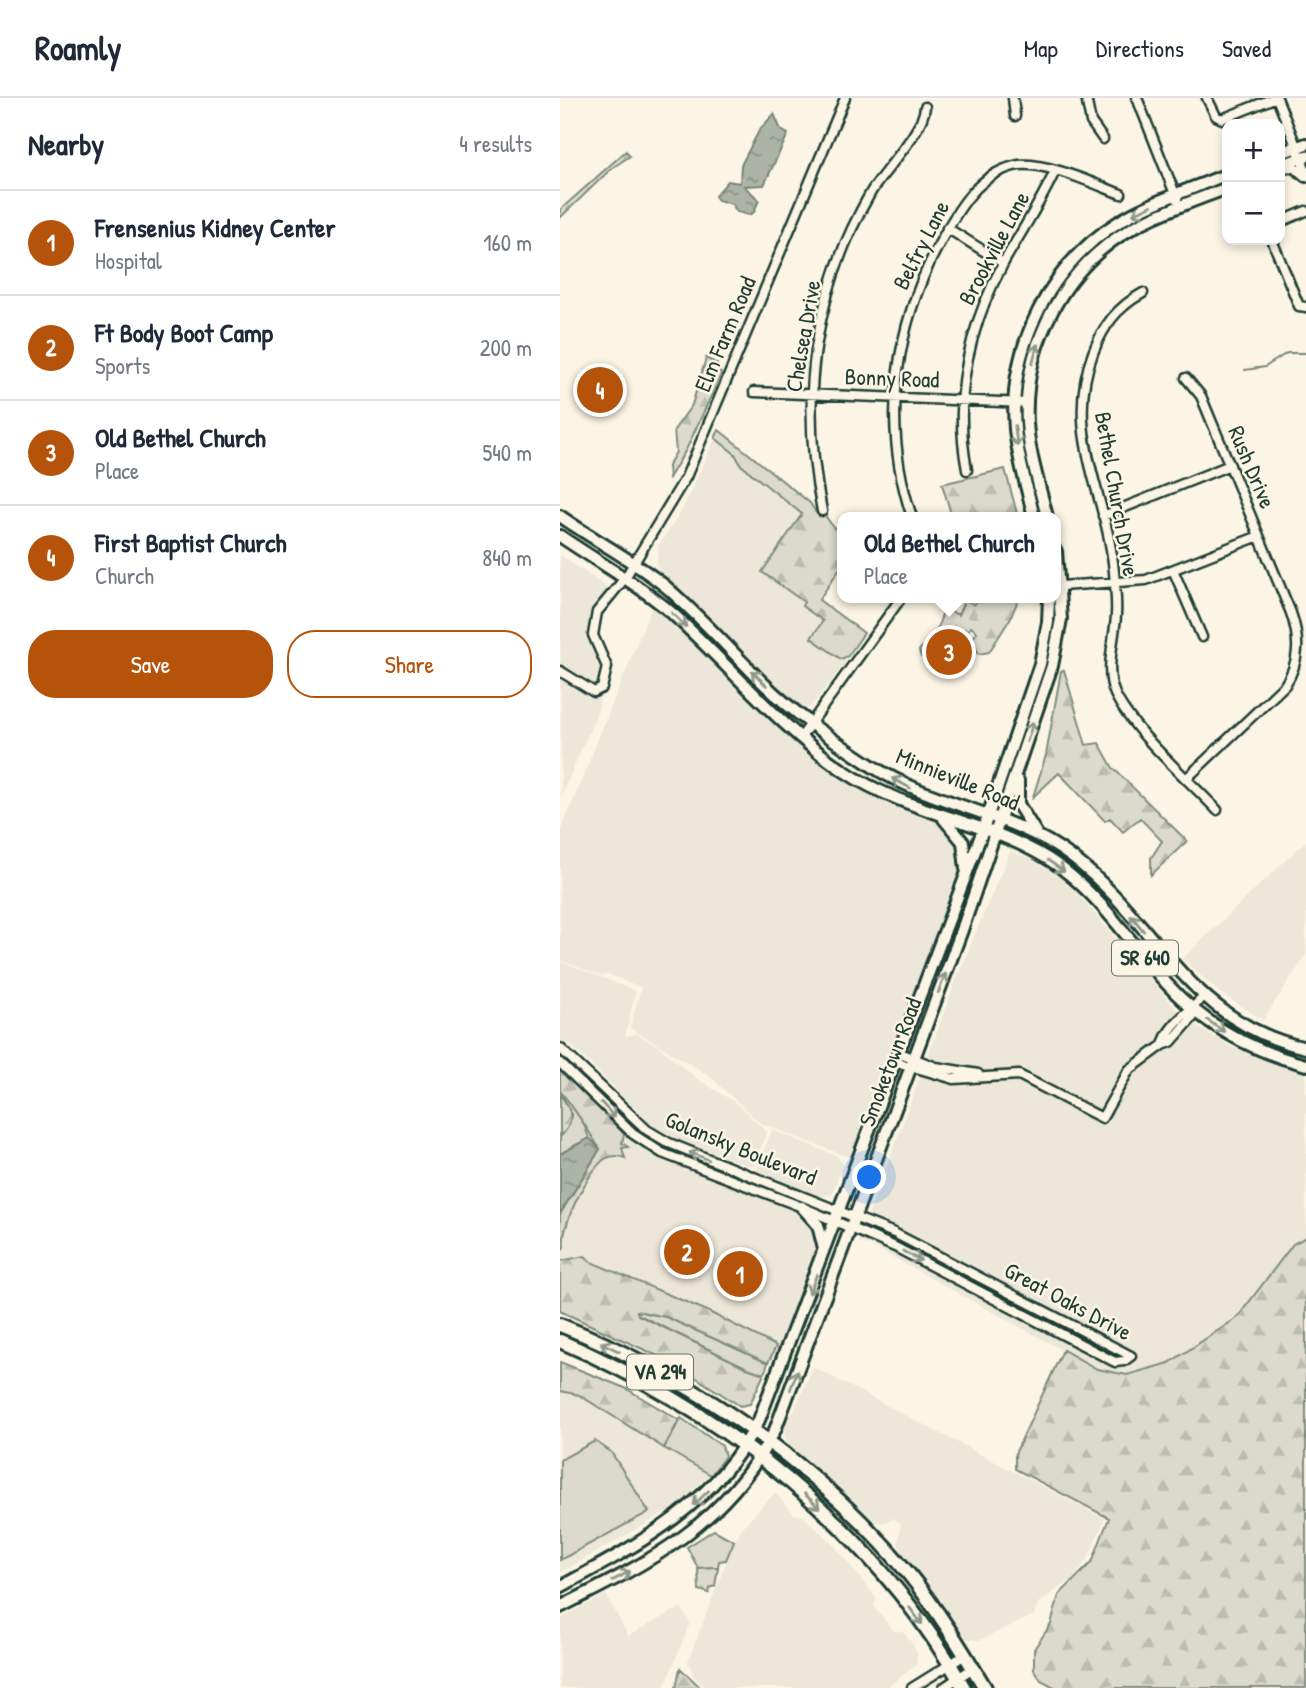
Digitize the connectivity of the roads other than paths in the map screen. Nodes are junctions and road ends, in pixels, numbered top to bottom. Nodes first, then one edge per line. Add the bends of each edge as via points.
1 (845, 98) edge
2 (1013, 98) edge
3 (1086, 98) edge
4 (1136, 98) edge
5 (1208, 98) edge
6 (1276, 98) edge
7 (925, 107) dead end
8 (1015, 116) dead end
9 (1103, 139) dead end
10 (1301, 145) edge
11 (1303, 157) edge
12 (1285, 164) edge
13 (1285, 166) edge
14 (1055, 171) junction
15 (1306, 173) edge
16 (1222, 176) edge
17 (1222, 190) edge
18 (1121, 194) dead end
19 (1175, 195) junction
20 (1180, 207) junction
21 (1306, 211) edge
22 (1285, 220) edge
23 (947, 228) junction
24 (1274, 245) edge
25 (1003, 263) junction
26 (1143, 293) dead end
27 (1306, 307) edge
28 (1186, 377) dead end
29 (754, 392) dead end
30 (810, 394) junction
31 (895, 397) junction
32 (961, 400) junction
33 (1015, 402) junction
34 (1027, 403) junction
35 (1230, 465) junction
36 (967, 470) dead end
37 (822, 511) dead end
38 (911, 512) edge
39 (1033, 512) edge
40 (1046, 512) edge
41 (560, 516) edge
42 (1103, 516) junction
43 (560, 536) edge
44 (1259, 536) junction
45 (634, 564) junction
46 (1174, 572) junction
47 (625, 578) junction
48 (1114, 584) junction
49 (1061, 586) edge
50 (897, 603) edge
51 (1049, 603) edge
52 (1060, 603) edge
53 (1202, 637) dead end
54 (560, 671) edge
55 (810, 723) junction
56 (801, 737) junction
57 (1019, 766) junction
58 (1187, 778) junction
59 (998, 787) junction
60 (965, 807) junction
61 (1217, 810) dead end
62 (988, 816) junction
63 (942, 817) junction
64 (1001, 820) junction
65 (984, 830) junction
66 (996, 835) junction
67 (1038, 835) junction
68 (965, 883) junction
69 (1204, 996) junction
70 (1193, 1009) junction
71 (560, 1048) edge
72 (1306, 1048) edge
73 (898, 1058) junction
74 (560, 1063) edge
75 (912, 1063) junction
76 (1306, 1065) edge
77 (652, 1133) junction
78 (645, 1143) junction
79 (803, 1207) junction
80 (841, 1209) junction
81 (855, 1216) junction
82 (836, 1221) junction
83 (850, 1228) junction
84 (825, 1253) junction
85 (560, 1325) edge
86 (560, 1342) edge
87 (753, 1432) junction
88 (768, 1443) junction
89 (744, 1446) junction
90 (760, 1458) junction
91 (560, 1587) edge
92 (560, 1607) edge
93 (965, 1655) junction
94 (950, 1665) junction
95 (973, 1668) junction
96 (961, 1683) edge
97 (912, 1688) edge
98 (943, 1688) edge
99 (985, 1688) edge

1 - 45 street, Elm Farm Road via 686,477
2 - 8 street
3 - 9 street via 1091,122
4 - 19 street
5 - 6 street via 1222,119
6 - 10 street
7 - 30 street, Chelsea Drive via 920,124 863,207 839,257 819,329
10 - 11 street
11 - 12 main road
11 - 15 street
13 - 15 main road
14 - 18 street, Belfry Lane
14 - 23 street, Belfry Lane via 1030,164 1001,171 971,193
14 - 25 street, Brookville Lane
16 - 19 main road
17 - 20 main road
19 - 20 street
19 -> 33 main road via 1106,230 1055,283 1023,349
34 -> 20 main road via 1036,349 1068,285 1121,235
21 - 22 street
23 - 25 street
23 - 31 street, Belfry Lane via 912,303
24 - 27 street via 1299,306
25 - 32 street, Brookville Lane via 975,325
26 - 42 street, Bethel Church Drive via 1123,305 1106,324 1081,395 1083,435
28 - 35 street, Rush Drive via 1202,396
29 - 30 street, Bonny Road
30 - 31 street, Bonny Road
30 - 37 street, Chelsea Drive via 810,435
31 - 32 street, Bonny Road
31 - 38 street, Belfry Lane via 898,459
32 - 33 street, Bonny Road
32 - 36 street, Brookville Lane
33 - 34 street, Bonny Road
33 -> 39 main road via 1017,444
34 - 40 main road via 1028,436
35 - 42 street
35 - 44 street, Rush Drive
41 - 45 main road, Minnieville Road / SR 640
42 - 48 street, Bethel Church Drive
43 - 47 main road, Minnieville Road / SR 640
44 - 46 street
44 - 58 street, Rush Drive via 1294,622 1295,668 1277,695
45 - 47 street, Elm Farm Road
55 -> 45 main road, Minnieville Road / SR 640 via 686,605
46 - 48 street
46 - 53 street
47 - 54 street, Elm Farm Road via 597,612 592,628 607,667 602,688 594,692
47 -> 56 main road, Minnieville Road / SR 640 via 674,615
48 - 49 street
48 - 58 street, Bethel Church Drive via 1111,685 1130,718
50 - 55 street
51 - 59 main road, Smoketown Road via 1040,664
57 -> 52 main road, Smoketown Road via 1058,646
55 - 56 street
60 -> 55 main road, Minnieville Road / SR 640 via 899,782
56 - 63 main road, Minnieville Road / SR 640 via 876,790
57 - 64 main road, Smoketown Road
57 - 67 main road via 1018,804
58 - 61 street, Bethel Church Drive
59 - 60 main road via 983,803
59 - 62 main road, Smoketown Road
60 - 62 main road, Minnieville Road / SR 640
62 - 64 main road, Minnieville Road / SR 640
62 - 65 main road, Smoketown Road
63 - 65 main road, Minnieville Road / SR 640
63 - 68 main road via 963,842
64 - 66 main road, Smoketown Road
64 - 67 main road, Minnieville Road / SR 640
65 - 66 main road, Minnieville Road / SR 640
65 - 68 main road, Smoketown Road
66 -> 70 main road, Minnieville Road / SR 640 via 1040,854 1074,878
75 -> 66 main road, Smoketown Road
69 -> 67 main road, Minnieville Road / SR 640 via 1176,970 1103,883
68 - 73 main road, Smoketown Road
69 - 70 street
69 - 72 main road, Minnieville Road / SR 640 via 1252,1029
70 - 75 street via 1193,1017 1177,1036 1129,1070 1102,1118 1019,1075 954,1079
70 -> 76 main road, Minnieville Road / SR 640 via 1242,1042
71 - 77 street, Golansky Boulevard
73 - 75 street
73 - 80 main road, Smoketown Road
74 -> 78 street, Golansky Boulevard
75 - 81 main road, Smoketown Road
77 - 78 street
80 -> 77 street, Golansky Boulevard
78 - 79 street, Golansky Boulevard via 685,1163
79 - 82 street, Golansky Boulevard
79 - 84 main road via 818,1225
80 - 81 street, Golansky Boulevard
80 - 82 main road, Smoketown Road
81 - 83 main road, Smoketown Road
83 -> 81 street, Great Oaks Drive via 1114,1361 1124,1362 1131,1356
82 - 83 street, Golansky Boulevard
82 - 84 main road, Smoketown Road
88 -> 83 main road, Smoketown Road
84 -> 87 main road, Smoketown Road
87 -> 85 highway, VA 294 via 645,1364
86 - 89 highway, VA 294 via 639,1379
87 - 88 highway, VA 294
87 - 89 main road, Smoketown Road
88 - 90 main road, Smoketown Road
88 - 93 highway, VA 294 via 879,1541 928,1600
89 - 90 highway, VA 294
89 -> 91 main road, Smoketown Road via 705,1494 674,1521
92 -> 90 main road, Smoketown Road via 695,1531 730,1497
90 -> 94 highway, VA 294 via 817,1506 879,1570
93 - 94 street
93 - 95 highway, VA 294
94 - 96 highway, VA 294
94 - 97 street
95 - 96 street
95 - 99 highway, VA 294
96 - 98 street

